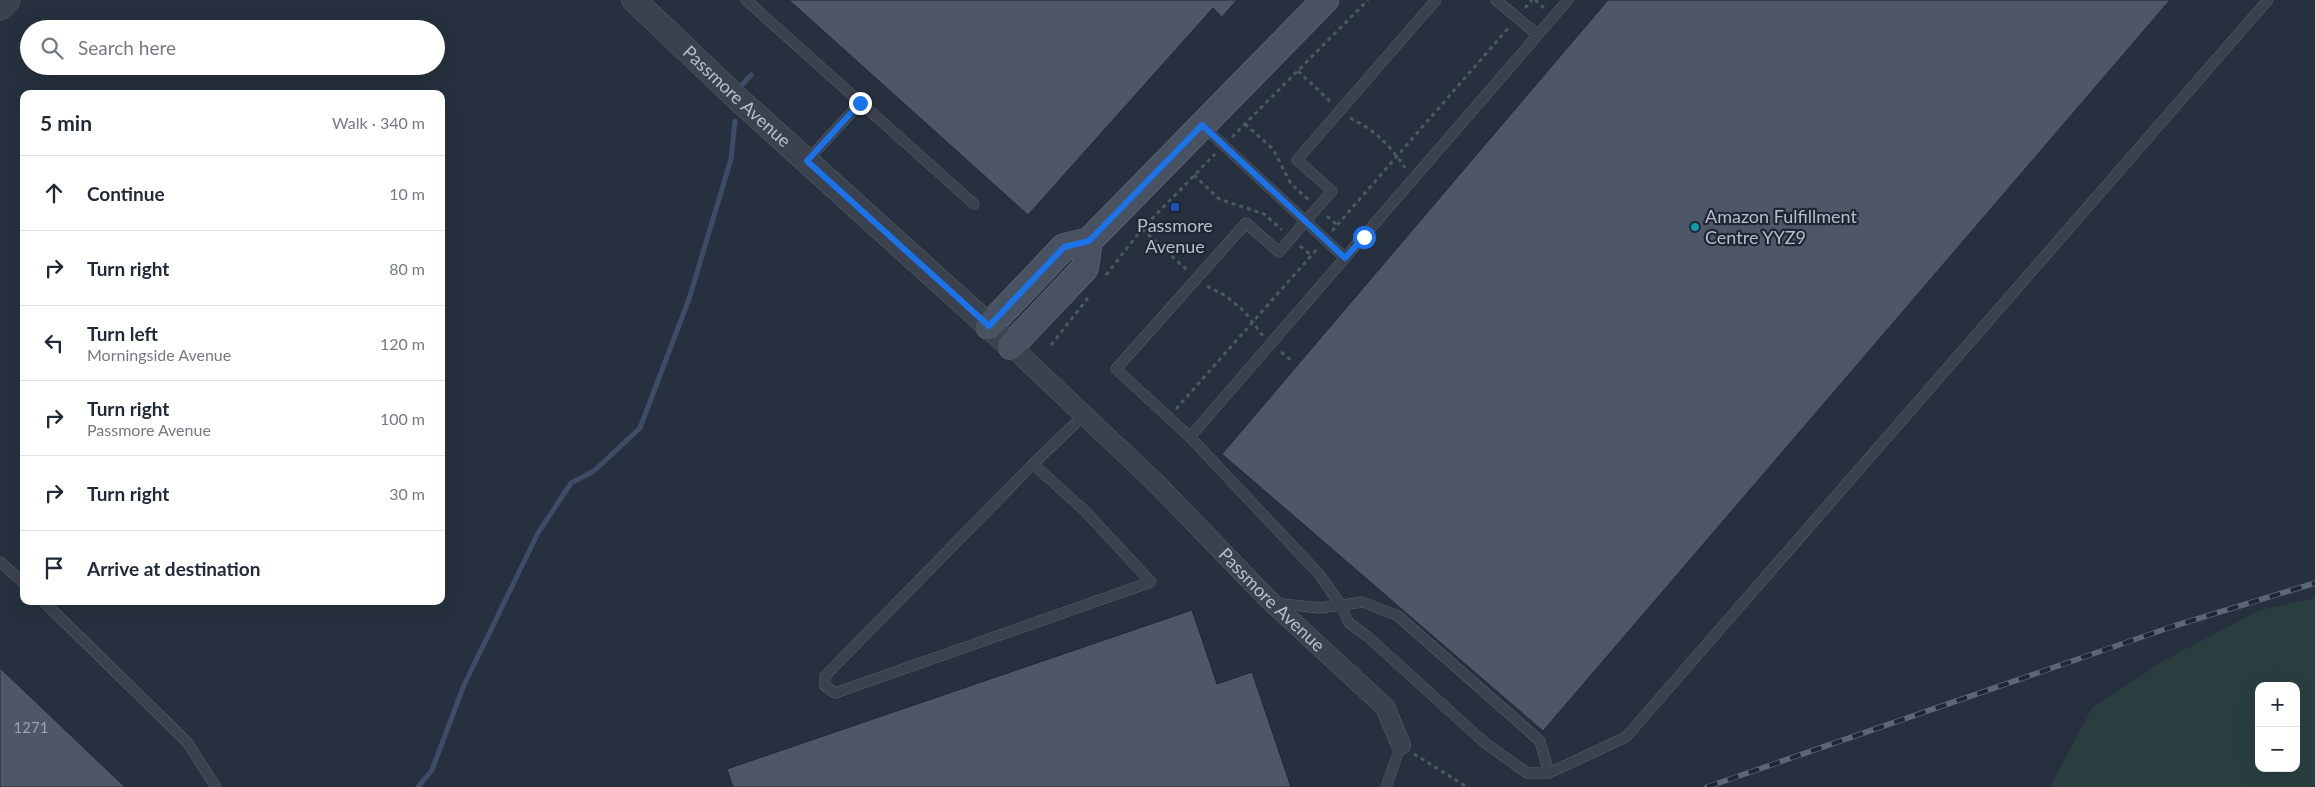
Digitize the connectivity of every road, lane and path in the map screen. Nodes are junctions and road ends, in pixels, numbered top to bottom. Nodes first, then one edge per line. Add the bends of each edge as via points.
1 (8, 0) edge
2 (634, 0) edge
3 (746, 0) edge
4 (1325, 0) edge
5 (1368, 0) edge
6 (1436, 0) edge
7 (1497, 0) edge
8 (1532, 0) edge
9 (1568, 0) edge
10 (2268, 0) edge
11 (0, 8) edge
12 (1517, 17) junction
13 (1538, 36) junction
14 (1298, 71) junction
15 (860, 103) junction
16 (1340, 111) junction
17 (1245, 124) junction
18 (1202, 125) junction
19 (1223, 146) junction
20 (1397, 156) junction
21 (807, 161) junction
22 (1414, 178) junction
23 (974, 204) dead end
24 (1317, 207) junction
25 (1305, 221) junction
26 (1337, 225) junction
27 (1142, 229) junction
28 (1325, 239) junction
29 (1089, 241) junction
30 (1345, 258) junction
31 (1106, 276) dead end
32 (1197, 278) junction
33 (1094, 291) dead end
34 (1252, 322) junction
35 (989, 326) junction
36 (1271, 343) junction
37 (1051, 345) dead end
38 (1011, 346) junction
39 (1292, 361) dead end
40 (1084, 415) junction
41 (1169, 417) junction
42 (1190, 437) junction
43 (1032, 464) junction
44 (0, 562) edge
45 (20, 580) edge
46 (1273, 603) junction
47 (1340, 604) junction
48 (47, 605) edge
49 (1401, 745) junction
50 (1549, 773) junction
51 (216, 787) edge
52 (1386, 787) edge
53 (1467, 787) edge

1 - 11 street
2 - 21 street, Passmore Avenue
3 - 15 lane
4 - 18 main road
5 - 14 path
6 - 16 lane
7 - 12 lane
8 - 12 path
9 - 13 lane
10 - 50 lane via 1626,737
12 - 13 lane
12 - 20 path
13 - 22 lane
14 - 16 path
14 - 17 path
15 - 21 lane
15 - 23 lane
16 - 20 path via 1370,128
16 - 24 lane via 1297,160 1332,190
17 - 19 path
17 - 24 path via 1273,149 1291,184
18 - 19 lane
18 - 29 main road
19 - 25 lane
19 - 27 path
20 - 22 path
20 - 26 path
21 - 35 street, Passmore Avenue
22 - 30 lane
24 - 25 lane
24 - 26 path
25 - 28 lane
25 - 32 lane via 1279,252 1246,223
26 - 28 path
27 - 31 path
27 - 32 path
28 - 30 lane
28 - 34 path
29 - 35 main road via 1064,247
29 - 38 main road via 1085,268
30 - 36 lane
32 - 34 path via 1226,296
32 - 41 lane via 1116,369
33 - 37 path
34 - 36 path
34 - 41 path
35 - 38 street, Passmore Avenue
36 - 39 path
36 - 42 lane
38 - 40 street, Passmore Avenue
40 - 43 lane
40 - 46 street, Passmore Avenue via 1155,482
41 - 42 lane
42 - 47 lane via 1320,574
43 - 43 lane via 825,676 825,686 835,693 1151,582 1085,511
44 - 45 lane
46 - 47 lane via 1320,608
46 - 49 street, Passmore Avenue via 1385,706
47 - 50 lane via 1349,622 1485,743 1527,773
47 - 50 lane via 1363,602 1398,616 1540,741
48 - 51 lane via 187,742
49 - 52 lane
49 - 53 path

